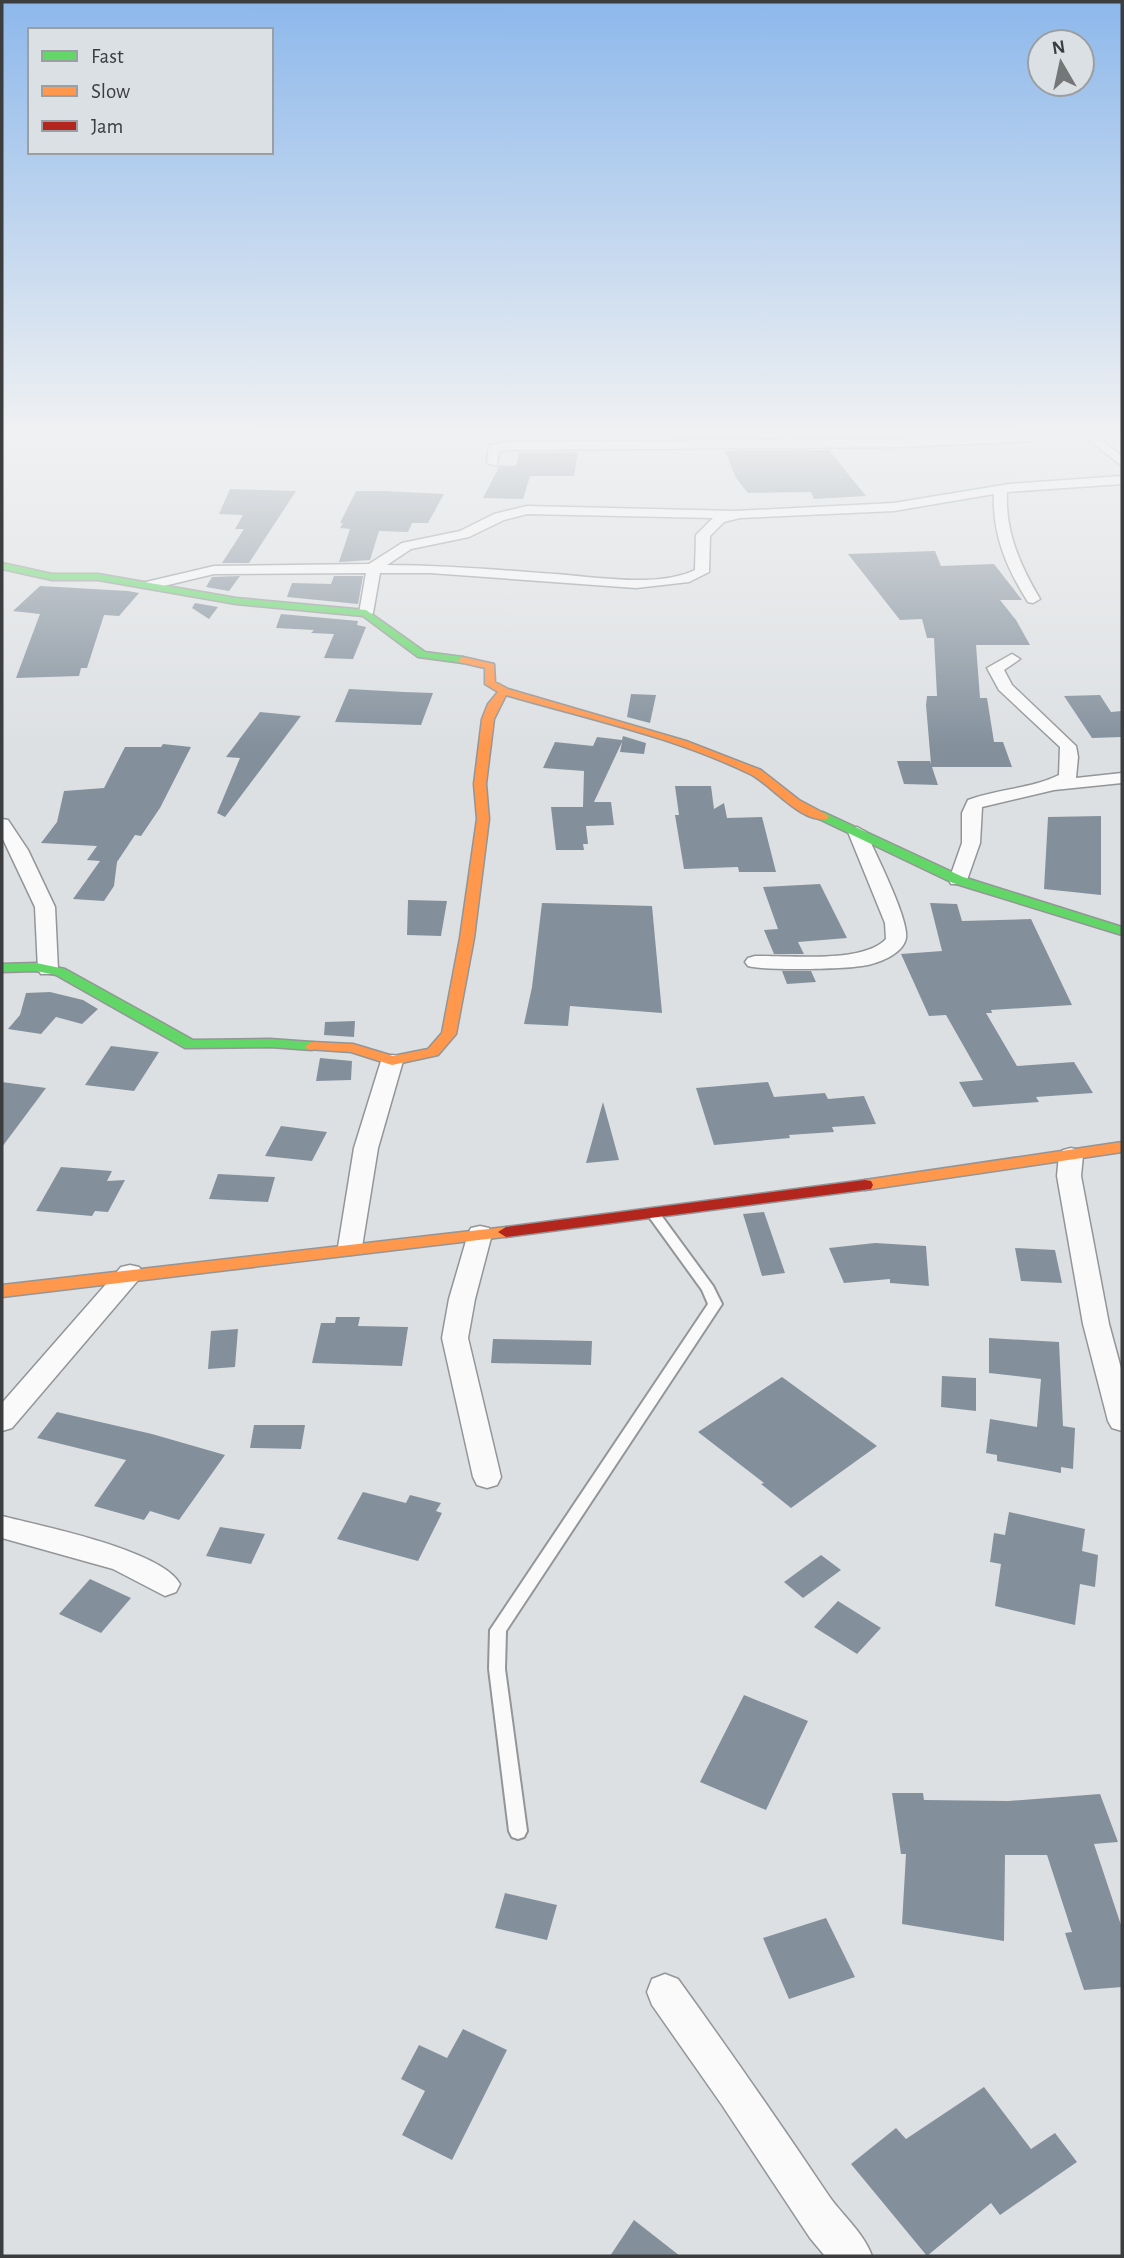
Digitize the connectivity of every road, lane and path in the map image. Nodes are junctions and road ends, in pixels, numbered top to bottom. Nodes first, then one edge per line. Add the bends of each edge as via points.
1 (453, 536) edge
2 (703, 536) edge
3 (1004, 536) edge
4 (2, 566) edge
5 (374, 567) junction
6 (151, 585) junction
7 (1033, 599) dead end
8 (366, 613) junction
9 (1012, 660) dead end
10 (505, 691) junction
11 (1122, 778) edge
12 (1056, 785) junction
13 (2, 824) edge
14 (857, 832) junction
15 (958, 880) junction
16 (1122, 931) edge
17 (754, 962) dead end
18 (2, 968) edge
19 (48, 970) junction
20 (392, 1061) junction
21 (1122, 1147) edge
22 (1071, 1155) junction
23 (653, 1214) junction
24 (480, 1234) junction
25 (350, 1247) junction
26 (130, 1273) junction
27 (2, 1291) edge
28 (2, 1421) edge
29 (1122, 1421) edge
30 (487, 1477) dead end
31 (2, 1527) edge
32 (166, 1584) dead end
33 (518, 1831) dead end
34 (664, 1992) dead end
35 (852, 2256) edge

1 - 5 street via 407,546
2 - 5 street via 702,572 672,581 636,584
3 - 7 street via 1012,566
4 - 6 street via 52,577 98,577
5 - 6 street via 214,570
5 - 8 street
6 - 8 street via 236,601
8 - 10 street via 422,655 490,666 490,684
9 - 12 street via 995,668 1005,687 1068,746 1067,778
10 - 14 street via 681,743 757,773 795,803
10 - 20 street via 488,719 480,784 483,819 449,1034 433,1052
11 - 12 street
12 - 15 street via 1008,792 974,804 971,843
13 - 19 street via 45,907
14 - 15 street
14 - 17 street via 895,923 896,940 886,951 861,960
15 - 16 street
18 - 19 street
19 - 20 street via 91,988 190,1045 353,1048
20 - 25 street via 366,1149
21 - 22 street
22 - 23 street
22 - 29 street via 1069,1176 1096,1324
23 - 24 street
23 - 33 lane via 715,1304 498,1630 497,1670
24 - 25 street
24 - 30 street via 455,1338
25 - 26 street
26 - 27 street
26 - 28 street
31 - 32 street via 122,1560
34 - 35 street via 824,2224

